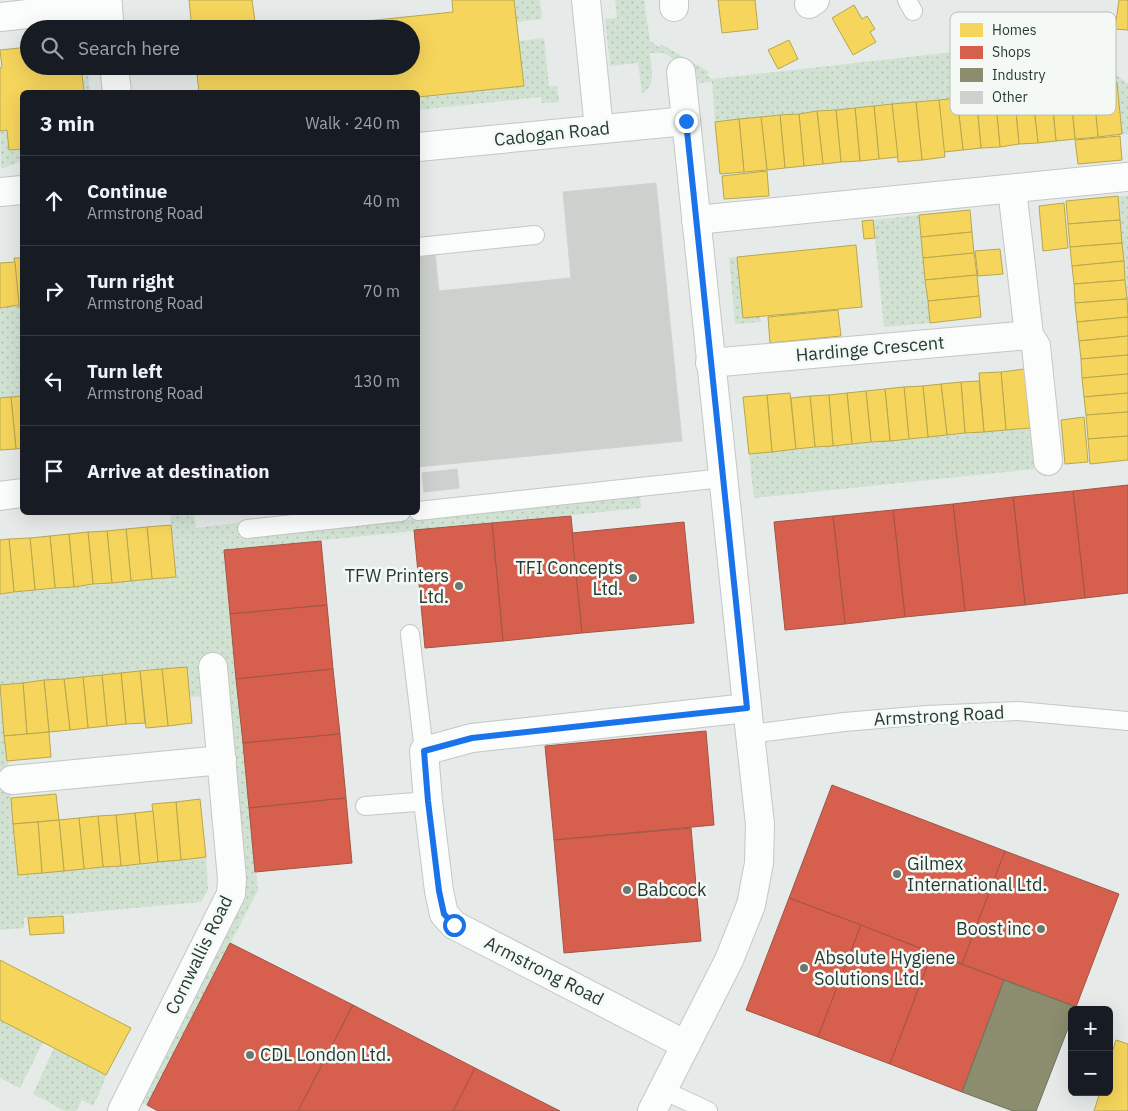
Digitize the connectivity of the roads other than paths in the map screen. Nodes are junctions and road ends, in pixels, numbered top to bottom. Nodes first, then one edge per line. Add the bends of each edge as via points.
1 (586, 0) edge
2 (108, 11) edge
3 (0, 16) edge
4 (681, 72) dead end
5 (115, 75) edge
6 (117, 90) edge
7 (686, 121) junction
8 (599, 129) junction
9 (420, 148) edge
10 (1126, 178) dead end
11 (1012, 188) junction
12 (20, 190) edge
13 (0, 192) edge
14 (696, 220) junction
15 (535, 235) dead end
16 (420, 247) edge
17 (1029, 335) junction
18 (710, 363) junction
19 (1048, 461) dead end
20 (723, 478) junction
21 (20, 494) edge
22 (0, 496) edge
23 (420, 511) edge
24 (374, 515) edge
25 (246, 529) dead end
26 (410, 634) dead end
27 (213, 667) dead end
28 (748, 721) junction
29 (1128, 721) edge
30 (424, 751) junction
31 (222, 760) junction
32 (12, 780) dead end
33 (428, 801) junction
34 (365, 806) dead end
35 (686, 1045) junction
36 (658, 1100) edge
37 (122, 1111) edge
38 (708, 1111) edge

1 - 8 street
2 - 3 street
4 - 7 street
5 - 6 street
7 - 8 street, Cadogan Road
7 - 14 street
8 - 9 street, Cadogan Road
10 - 11 street
11 - 14 street
11 - 17 street
12 - 13 street
14 - 18 street
15 - 16 lane
17 - 18 street, Hardinge Crescent
17 - 19 street via 1036,346
18 - 20 street
20 - 23 lane
20 - 28 street
21 - 22 street
24 - 25 lane
26 - 30 lane, Armstrong Road
27 - 31 street, Cornwallis Road
28 - 29 lane, Armstrong Road via 844,722 1018,711
28 - 30 street, Armstrong Road via 472,738
28 - 35 street via 760,824 759,863 751,905 729,960
30 - 33 street, Armstrong Road
31 - 32 street
31 - 37 street, Cornwallis Road via 231,894
33 - 34 lane
33 - 35 street, Armstrong Road via 444,914 454,925
35 - 36 street
36 - 38 lane

